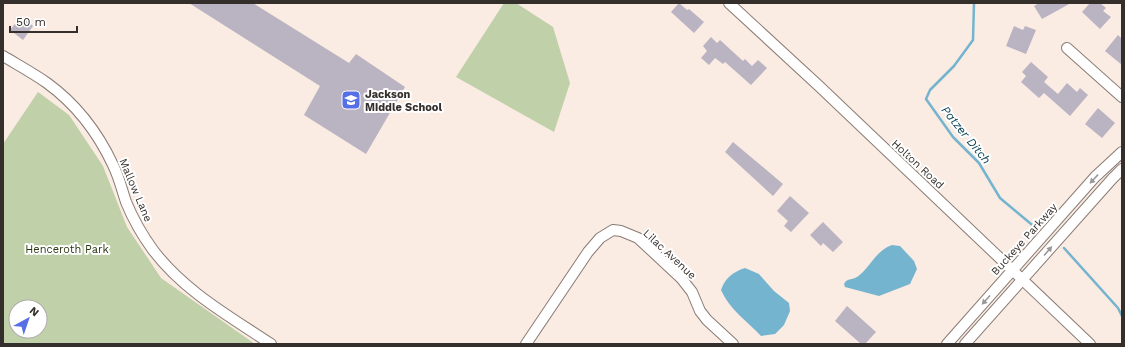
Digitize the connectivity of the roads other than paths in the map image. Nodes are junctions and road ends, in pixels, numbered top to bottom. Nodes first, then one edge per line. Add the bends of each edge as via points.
1 (729, 3) edge
2 (1067, 48) dead end
3 (3, 56) edge
4 (1122, 97) edge
5 (1122, 152) edge
6 (1122, 170) edge
7 (1012, 270) junction
8 (1023, 280) junction
9 (271, 344) edge
10 (526, 344) edge
11 (733, 344) edge
12 (947, 344) edge
13 (965, 344) edge
14 (1090, 344) edge

1 - 7 street, Holton Road
2 - 4 street
3 - 9 street, Mallow Lane via 47,84 78,110 101,142 135,223 166,266 199,296
5 -> 7 street, Buckeye Parkway via 1095,177
8 -> 6 street
7 - 8 street, Holton Road
7 -> 12 street, Buckeye Parkway
8 - 13 street
8 - 14 street, Holton Road
10 - 11 street, Lilac Avenue via 588,252 600,238 613,230 638,238 676,273 687,284 707,320

